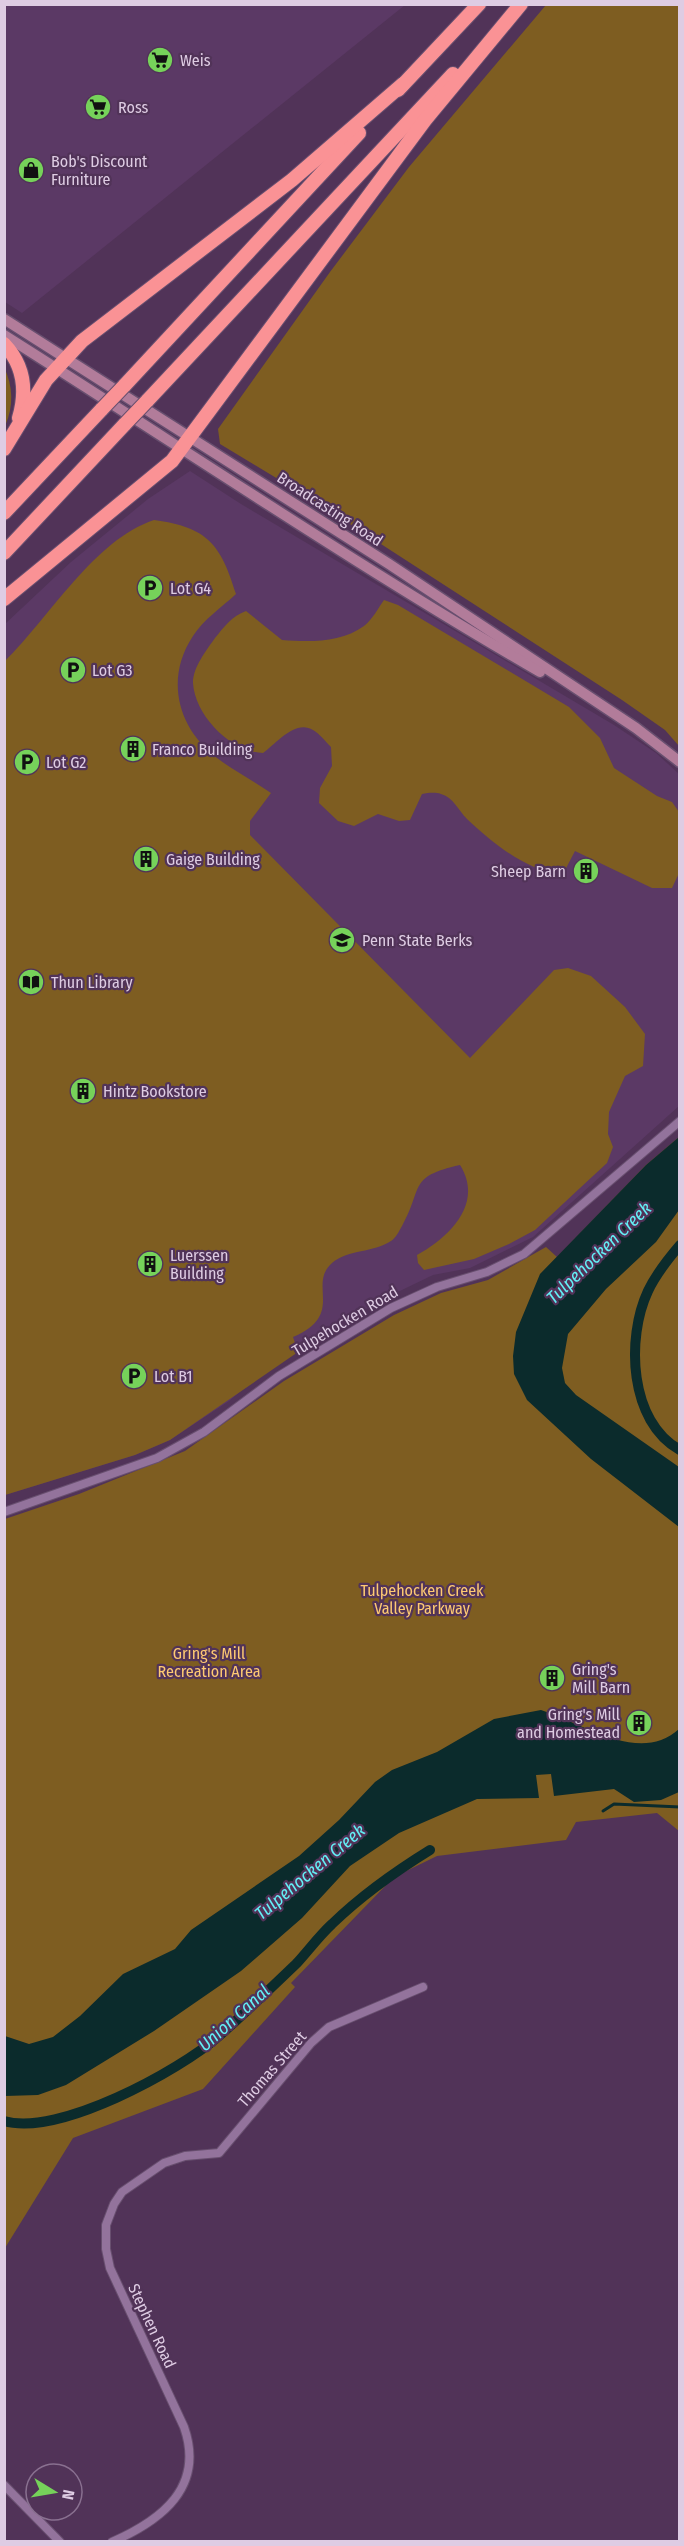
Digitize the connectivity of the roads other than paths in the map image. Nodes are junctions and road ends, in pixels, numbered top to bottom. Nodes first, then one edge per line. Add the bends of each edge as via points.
1 (478, 4) edge
2 (519, 4) edge
3 (403, 84) junction
4 (4, 319) edge
5 (4, 335) edge
6 (4, 344) edge
7 (61, 363) junction
8 (15, 432) junction
9 (189, 437) junction
10 (181, 448) junction
11 (4, 449) edge
12 (4, 513) edge
13 (4, 553) edge
14 (4, 599) edge
15 (636, 728) junction
16 (680, 762) edge
17 (680, 1121) edge
18 (4, 1512) edge
19 (423, 1987) dead end
20 (219, 2152) joint
21 (4, 2485) edge
22 (60, 2541) edge
23 (112, 2541) edge

1 - 3 highway
2 - 9 highway via 425,120
2 - 13 highway, bridge
3 - 7 highway via 292,180 82,340
3 - 12 highway, bridge
4 - 7 street, Broadcasting Road
5 - 7 street, Broadcasting Road
6 - 8 highway via 17,362 24,386
7 - 8 highway via 46,380
7 - 9 street, Broadcasting Road
7 - 10 street, Broadcasting Road
8 - 11 highway
9 - 10 highway
9 - 15 street, Broadcasting Road
10 - 14 highway via 166,467
10 - 15 street, Broadcasting Road via 442,616
15 - 16 street, Broadcasting Road
17 - 18 street, Tulpehocken Road via 524,1254 391,1308 279,1376 204,1432 157,1458
19 - 20 street, Thomas Street via 329,2027
20 - 23 street, Stephen Road via 164,2163 122,2192 109,2214 105,2237 110,2268 184,2427 189,2454 187,2475 172,2503 160,2515
21 - 22 street

